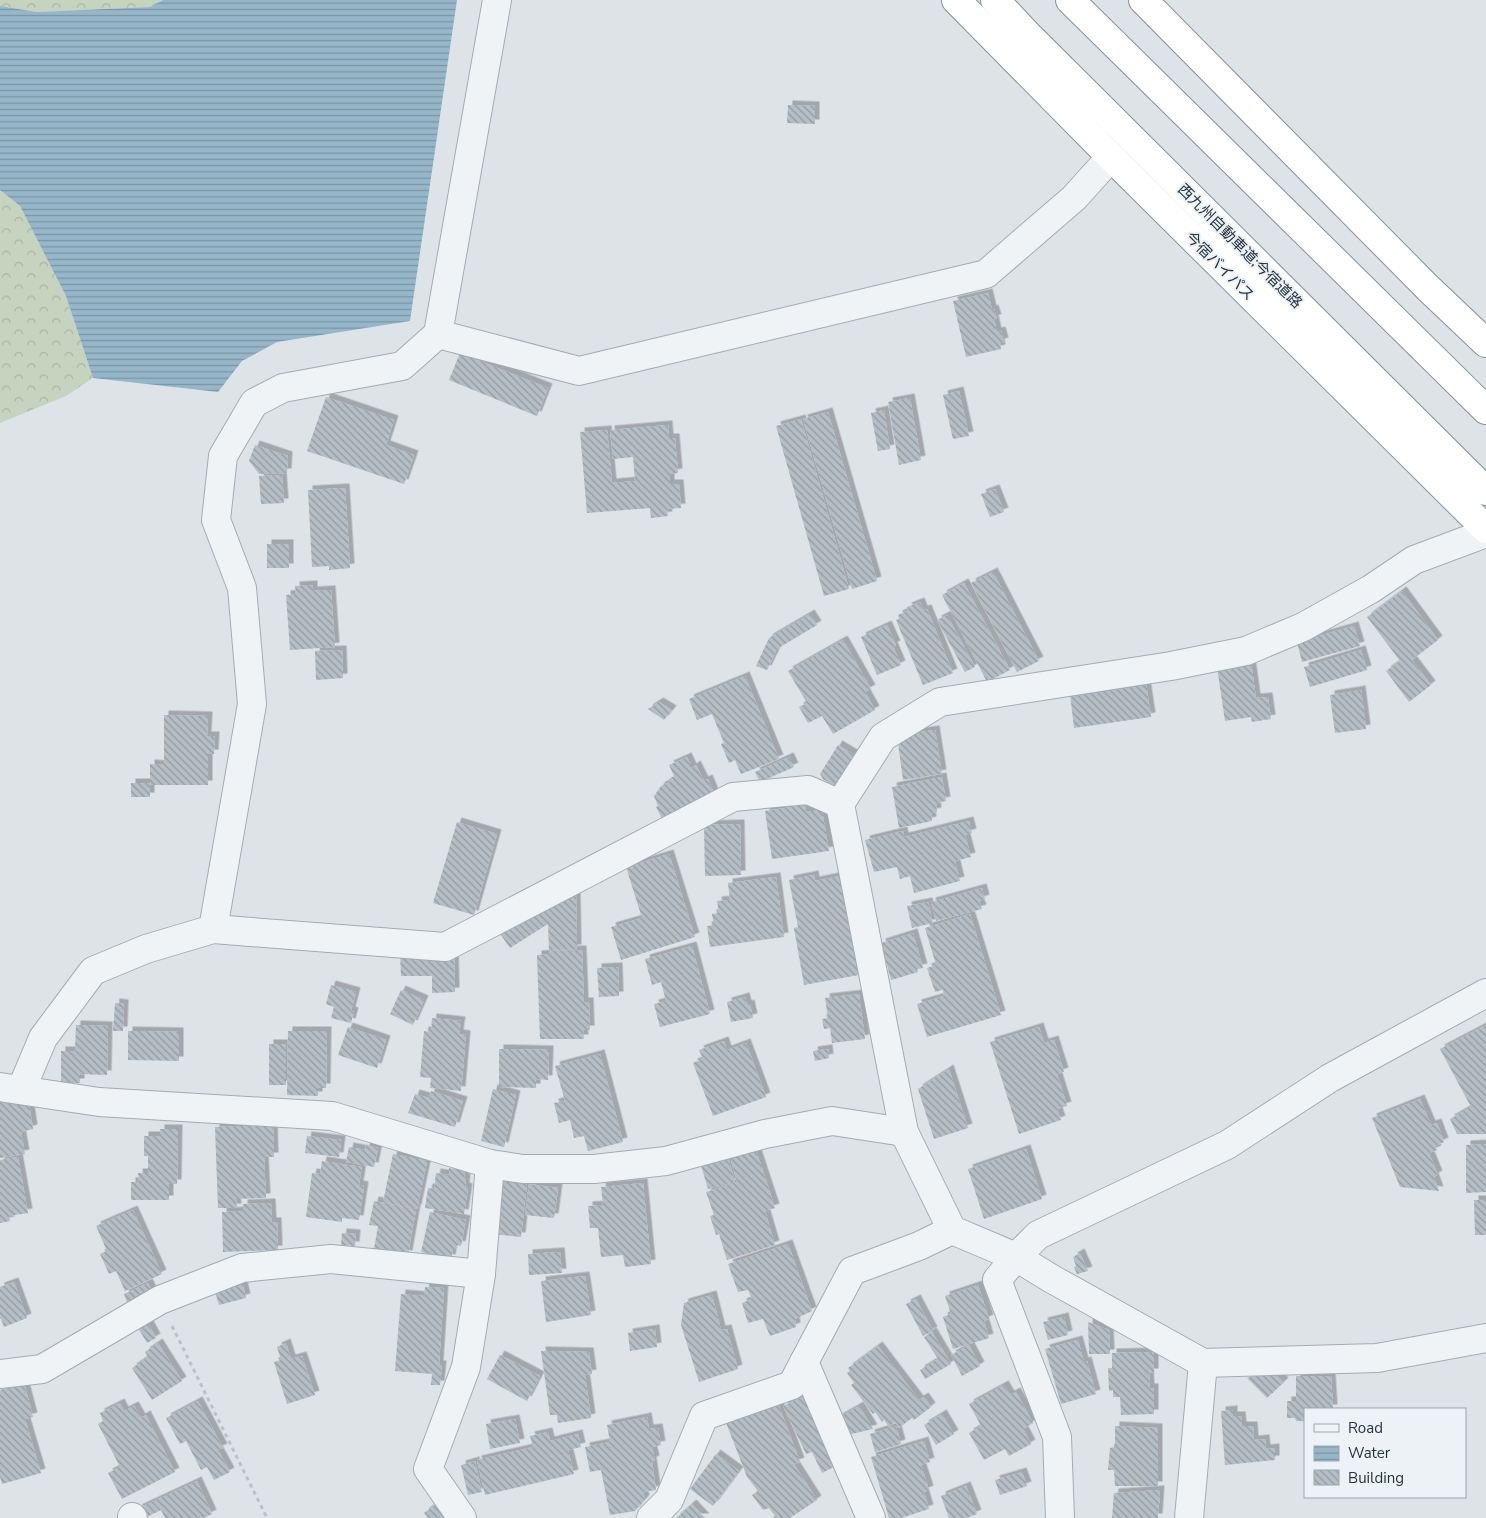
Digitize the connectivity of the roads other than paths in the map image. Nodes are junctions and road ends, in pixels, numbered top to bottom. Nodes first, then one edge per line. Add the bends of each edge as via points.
1 (497, 0) edge
2 (956, 0) edge
3 (995, 0) edge
4 (1070, 0) edge
5 (1144, 0) edge
6 (1111, 157) junction
7 (438, 334) junction
8 (1486, 342) edge
9 (1486, 410) edge
10 (1486, 491) edge
11 (1486, 529) edge
12 (1486, 533) edge
13 (840, 804) junction
14 (213, 929) junction
15 (1486, 993) edge
16 (10, 1088) edge
17 (904, 1132) junction
18 (490, 1164) junction
19 (952, 1230) junction
20 (1016, 1257) junction
21 (481, 1274) junction
22 (1486, 1338) edge
23 (804, 1362) junction
24 (1203, 1364) junction
25 (0, 1374) edge
26 (462, 1518) edge
27 (651, 1518) edge
28 (870, 1518) edge
29 (1060, 1518) edge
30 (1189, 1518) edge

1 - 7 street
2 - 6 highway, 今宿バイパス
3 - 10 highway, 西九州自動車道;今宿道路
4 - 9 highway
5 - 8 highway via 1428,288
6 - 7 street via 1074,198 986,274 579,371
6 - 11 highway, 今宿バイパス
7 - 14 street via 402,366 283,388 254,403 223,456 216,520 242,588 252,704
12 - 13 street via 1414,560 1371,589 1303,627 1246,651 940,702 883,737
13 - 14 street via 808,790 733,797 445,947
13 - 17 street
14 - 16 street via 146,949 93,971
15 - 20 street via 1330,1078 1227,1145 1038,1235
16 - 18 street via 99,1102 332,1116
17 - 18 street via 832,1121 765,1134 666,1161 594,1169 523,1169
17 - 19 street
18 - 21 street
19 - 20 street
19 - 23 street via 852,1271
20 - 24 street
20 - 29 street via 996,1280 1057,1437
21 - 25 street via 331,1259 242,1268 160,1300 42,1368
21 - 26 street via 466,1367 428,1470
22 - 24 street via 1377,1358
23 - 27 street via 792,1385 704,1416 669,1500
23 - 28 street
24 - 30 street

